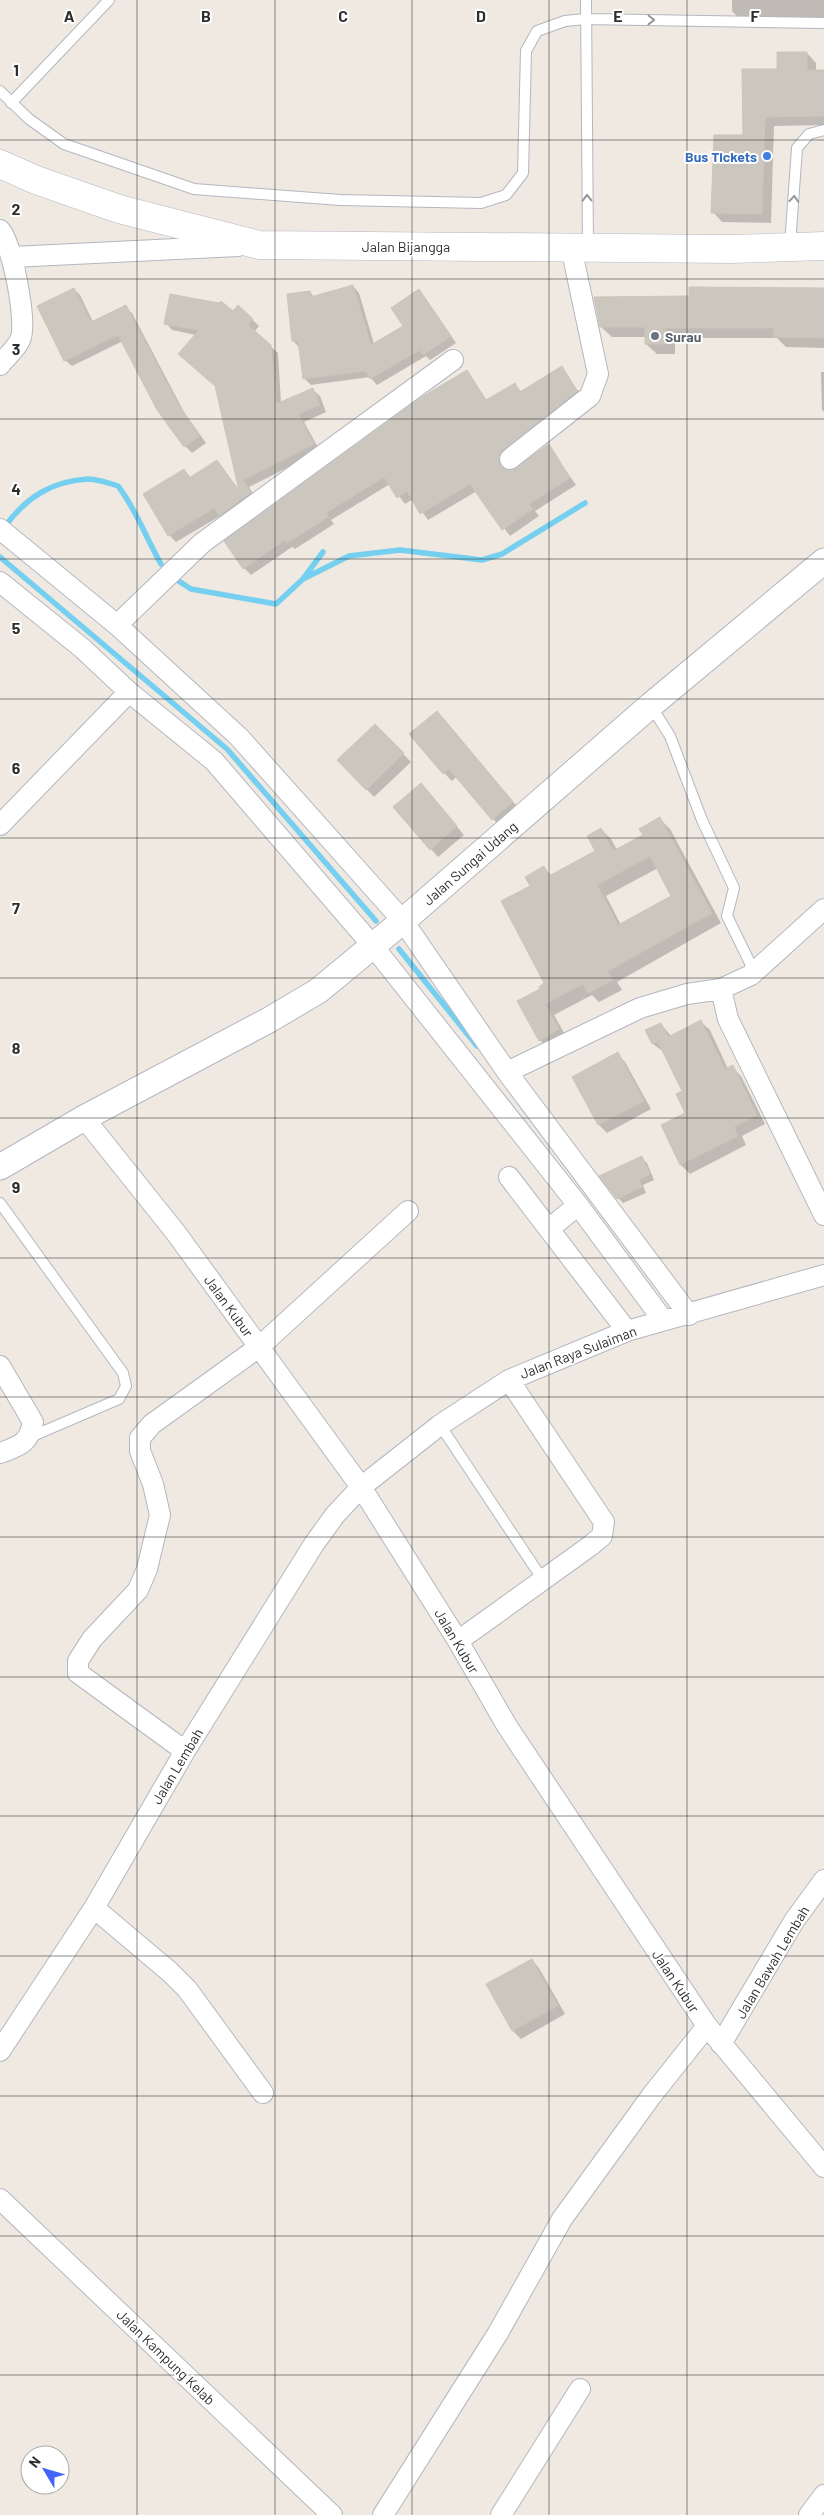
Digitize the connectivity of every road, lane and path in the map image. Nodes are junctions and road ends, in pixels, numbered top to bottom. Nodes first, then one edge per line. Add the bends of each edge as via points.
1 (109, 0) edge
2 (586, 0) edge
3 (585, 19) junction
4 (824, 23) edge
5 (0, 91) edge
6 (11, 103) junction
7 (824, 130) edge
8 (0, 164) edge
9 (0, 230) edge
10 (259, 245) junction
11 (824, 246) edge
12 (579, 247) junction
13 (790, 247) junction
14 (12, 257) junction
15 (453, 360) dead end
16 (0, 365) edge
17 (510, 459) dead end
18 (0, 529) edge
19 (824, 561) edge
20 (0, 582) edge
21 (117, 626) junction
22 (129, 692) junction
23 (651, 705) junction
24 (0, 824) edge
25 (824, 909) edge
26 (403, 921) junction
27 (373, 946) junction
28 (751, 975) junction
29 (721, 989) junction
30 (507, 1072) junction
31 (84, 1118) junction
32 (0, 1166) edge
33 (509, 1178) dead end
34 (0, 1204) edge
35 (578, 1205) junction
36 (408, 1211) dead end
37 (824, 1215) edge
38 (549, 1229) junction
39 (824, 1275) edge
40 (689, 1314) junction
41 (663, 1320) junction
42 (627, 1331) junction
43 (259, 1346) junction
44 (0, 1366) edge
45 (509, 1380) junction
46 (440, 1425) junction
47 (27, 1438) junction
48 (0, 1453) edge
49 (361, 1487) junction
50 (543, 1580) junction
51 (458, 1641) junction
52 (185, 1751) junction
53 (824, 1880) edge
54 (94, 1908) junction
55 (707, 2026) junction
56 (721, 2044) junction
57 (0, 2051) edge
58 (263, 2093) dead end
59 (824, 2167) edge
60 (0, 2199) edge
61 (580, 2388) dead end
62 (824, 2495) edge
63 (332, 2515) edge
64 (383, 2515) edge
65 (501, 2515) edge
66 (809, 2515) edge

1 - 6 lane
2 - 3 lane
3 -> 4 lane
3 - 6 lane via 565,21 538,31 526,51 523,173 506,195 480,203 340,200 194,189 64,144
12 -> 3 lane
5 - 6 lane
13 -> 7 lane via 797,148 809,134
8 - 10 main road, Jalan Bijangga via 119,209
9 - 14 street
10 - 12 main road, Jalan Bijangga
10 - 14 street
11 - 13 main road, Jalan Bijangga
12 - 13 main road, Jalan Bijangga
12 - 17 street via 598,374 590,396
14 - 16 street via 23,324 20,341
15 - 21 street via 202,543
18 - 21 street
19 - 23 street, Jalan Sungai Udang
20 - 22 street via 82,648
21 - 26 street via 239,736
22 - 24 street
22 - 27 street via 214,761
23 - 26 street, Jalan Sungai Udang
23 - 28 lane via 670,736 702,820 734,888 727,916 750,963
25 - 28 street
26 - 27 street, Jalan Sungai Udang
26 - 30 street
27 - 31 street, Jalan Sungai Udang via 318,991
27 - 35 street
28 - 29 street
29 - 30 street via 688,994 640,1008
29 - 37 street via 728,1019
30 - 40 street
31 - 32 street, Jalan Sungai Udang
31 - 43 street, Jalan Kubur via 176,1233
33 - 38 street
34 - 47 lane via 123,1373 126,1386 120,1398
35 - 38 street
35 - 41 street
36 - 43 street
38 - 42 street
39 - 40 street, Jalan Raya Sulaiman
40 - 41 street, Jalan Raya Sulaiman
41 - 42 street, Jalan Raya Sulaiman
42 - 45 street, Jalan Raya Sulaiman
43 - 49 street, Jalan Kubur
43 - 52 street via 152,1424 140,1438 140,1450 160,1515 147,1569 138,1590 92,1639 78,1660 78,1673 87,1681
44 - 47 street via 33,1422
45 - 46 street, Jalan Raya Sulaiman
45 - 50 street via 604,1522 602,1536
46 - 49 street, Jalan Raya Sulaiman
46 - 50 lane
47 - 48 street via 20,1446
49 - 51 street, Jalan Kubur
49 - 52 street, Jalan Lembah via 314,1544
50 - 51 street
51 - 55 street, Jalan Kubur via 523,1750
52 - 54 street, Jalan Lembah
53 - 56 street, Jalan Bawah Lembah via 794,1921
54 - 57 street, Jalan Lembah
54 - 58 street via 187,1989
55 - 56 street, Jalan Kubur
55 - 64 street via 652,2095 562,2219 498,2334
56 - 59 street, Jalan Kubur
60 - 63 street, Jalan Kampung Kelab
61 - 65 street
62 - 66 street

